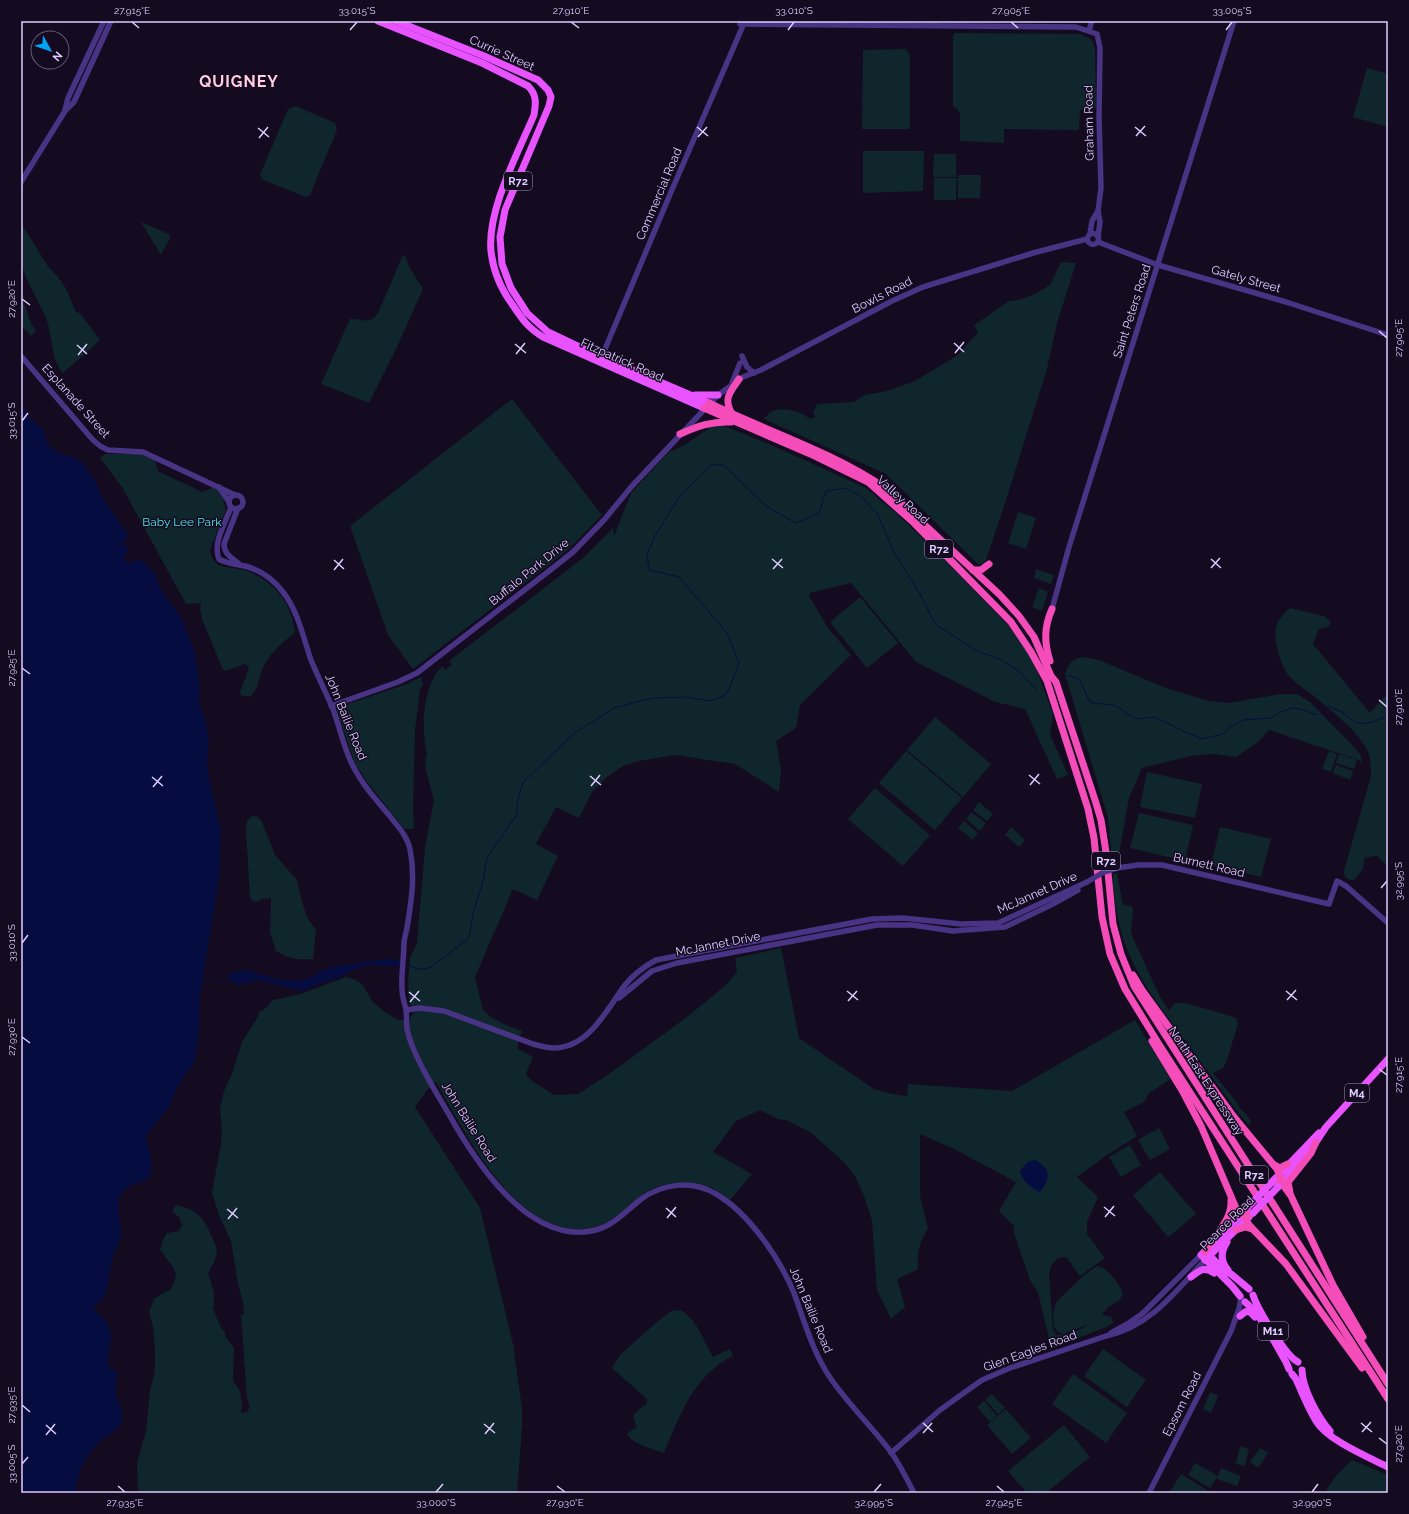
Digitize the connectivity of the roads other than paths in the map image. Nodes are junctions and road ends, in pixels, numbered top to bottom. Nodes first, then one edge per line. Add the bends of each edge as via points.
1 (104, 21) edge
2 (112, 21) edge
3 (378, 21) edge
4 (396, 21) edge
5 (1092, 21) edge
6 (1234, 21) edge
7 (743, 23) edge
8 (758, 23) edge
9 (1089, 30) junction
10 (65, 111) junction
11 (21, 182) edge
12 (1098, 211) junction
13 (1088, 237) junction
14 (1098, 240) junction
15 (1158, 265) junction
16 (532, 330) joint
17 (548, 332) joint
18 (1388, 335) edge
19 (21, 356) edge
20 (742, 356) dead end
21 (600, 360) junction
22 (740, 363) dead end
23 (754, 373) junction
24 (739, 379) junction
25 (732, 384) junction
26 (718, 394) junction
27 (691, 395) junction
28 (707, 406) junction
29 (732, 414) junction
30 (735, 422) junction
31 (680, 434) junction
32 (219, 487) junction
33 (235, 495) junction
34 (230, 504) junction
35 (238, 508) junction
36 (988, 564) dead end
37 (240, 565) junction
38 (973, 570) junction
39 (982, 578) junction
40 (1052, 609) joint
41 (1003, 614) junction
42 (1056, 682) junction
43 (331, 706) junction
44 (1081, 759) joint
45 (1080, 782) joint
46 (1087, 882) junction
47 (1063, 898) junction
48 (1050, 899) junction
49 (1388, 923) edge
50 (990, 926) junction
51 (1125, 964) junction
52 (406, 1010) junction
53 (1141, 1016) junction
54 (1388, 1059) edge
55 (1326, 1128) junction
56 (1316, 1142) junction
57 (1288, 1164) junction
58 (1274, 1165) junction
59 (1280, 1174) junction
60 (1277, 1183) junction
61 (1229, 1191) junction
62 (1291, 1196) junction
63 (1247, 1213) junction
64 (1235, 1232) junction
65 (1257, 1233) junction
66 (1205, 1256) junction
67 (1231, 1274) junction
68 (1191, 1276) junction
69 (1232, 1286) junction
70 (1251, 1292) junction
71 (1244, 1301) junction
72 (1240, 1316) junction
73 (1261, 1321) junction
74 (1234, 1324) junction
75 (1106, 1336) junction
76 (1298, 1362) junction
77 (1302, 1370) junction
78 (1290, 1372) junction
79 (1388, 1383) edge
80 (1382, 1391) junction
81 (1388, 1399) edge
82 (1335, 1437) junction
83 (891, 1453) junction
84 (1388, 1467) edge
85 (914, 1493) edge
86 (1149, 1493) edge

1 - 10 street via 68,98
2 - 10 street via 74,102
3 - 16 main road, Currie Street / R72 via 482,64 528,86 533,91 536,103 534,115 501,192 493,221 491,250 498,278 507,297
4 - 17 main road, Currie Street / R72 via 538,80 548,90 551,97 549,106 505,210 500,237 502,264 511,288 527,313
5 - 9 street
6 - 15 street, Saint Peters Road
7 - 8 street
7 - 21 street, Commercial Road via 741,34 697,130
8 - 9 street via 1076,27
9 - 12 street, Graham Road via 1097,34 1100,48 1101,188
10 - 11 street
12 - 13 street, Graham Road via 1092,220
12 - 14 street, Graham Road
13 - 14 street via 1095,234
13 - 14 street via 1088,243 1092,245
13 - 23 street, Bowls Road via 923,287 892,300
14 - 15 street, Gately Street
15 - 18 street, Gately Street
15 - 40 street, Saint Peters Road
16 - 21 main road, Fitzpatrick Road / R72
17 - 21 main road, Fitzpatrick Road / R72
19 - 32 street, Esplanade Street via 100,446 108,450 143,452
20 - 23 street via 747,367
21 - 27 main road, Fitzpatrick Road / R72
21 - 28 main road, Fitzpatrick Road / R72
22 - 25 street
23 - 24 street, Bowls Road
24 - 25 street, Bowls Road
24 - 29 highway via 728,396 728,407
25 - 26 street, Bowls Road
26 - 27 main road
26 - 28 street, Bowls Road
27 - 28 main road, Fitzpatrick Road / R72
28 - 29 highway, Valley Road / R72
28 - 30 highway, Valley Road / R72
28 - 31 street, Buffalo Park Drive
29 - 38 highway, Valley Road / R72 via 870,477 900,500
30 - 31 highway via 703,424
30 - 41 highway, Valley Road / R72 via 868,482 909,518
31 - 43 street, Buffalo Park Drive via 573,552 426,668 408,678
32 - 33 street
32 - 34 street
33 - 34 street via 231,496
33 - 35 street via 243,498 243,505
34 - 35 street via 234,509
34 - 37 street, John Bailie Road via 216,546 217,554 219,559
35 - 37 street, John Bailie Road via 224,544 224,551
36 - 38 highway via 981,570
37 - 43 street, John Bailie Road via 266,576 286,596
38 - 39 highway, Valley Road / R72
39 - 41 highway via 982,589
39 - 42 highway, Valley Road / R72 via 1026,625
40 - 42 highway via 1045,638
41 - 45 highway, Valley Road / R72 via 1024,641 1047,681
42 - 44 highway, Valley Road / R72
43 - 52 street, John Bailie Road via 352,765 409,844 413,885 404,942 402,989
44 - 51 highway, North East Expressway / R72 via 1101,820 1113,924
45 - 53 highway, North East Expressway / R72 via 1094,838 1104,933 1117,971
46 - 47 street, McJannet Drive
46 - 48 street, McJannet Drive
46 - 49 street, Burnett Road, bridge via 1117,868 1162,865 1329,904 1337,881
47 - 48 street
47 - 50 street, McJannet Drive via 1005,927
48 - 50 street, McJannet Drive
50 - 52 street, McJannet Drive via 903,918 872,919 656,960 626,985 582,1039 556,1048 533,1044 444,1011 420,1008
51 - 58 highway via 1234,1117
51 - 79 highway, North East Expressway / R72 via 1145,1006
52 - 83 street, John Bailie Road via 406,1027 410,1040 469,1148 495,1182 514,1202 537,1220 561,1231 597,1230 617,1220 650,1194 666,1187 682,1185 706,1189 732,1206 760,1236 780,1266 793,1292 804,1327 831,1379
53 - 61 highway via 1142,1025 1201,1126
53 - 80 highway, North East Expressway / R72
54 - 55 main road, Pearce Road / M4
55 - 56 main road, Pearce Road / M4
55 - 57 main road, Pearce Road / M4
56 - 60 main road, Pearce Road / M4
56 - 62 highway via 1311,1153 1288,1182
57 - 58 highway via 1280,1168
57 - 59 main road, Pearce Road / M4
58 - 59 highway
59 - 60 main road, Pearce Road / M4
60 - 62 highway
60 - 63 main road, Pearce Road / M4, bridge
60 - 63 main road, Pearce Road / M4, bridge via 1268,1187
61 - 63 highway via 1234,1204
61 - 66 highway via 1229,1216 1211,1240
62 - 79 highway via 1333,1285 1381,1366
63 - 64 main road, Pearce Road / M4
63 - 65 highway
63 - 66 main road, Pearce Road / M4
64 - 65 highway via 1245,1227
64 - 66 main road, Pearce Road / M4
64 - 67 main road via 1224,1247 1222,1256 1223,1264
65 - 80 highway via 1286,1264 1368,1376
66 - 67 main road, M11
66 - 68 street, Glen Eagles Road / M4
66 - 69 main road, M11
66 - 75 street, Glen Eagles Road / M4 via 1142,1313
67 - 70 main road, M11
68 - 69 main road via 1206,1268
68 - 75 street, Glen Eagles Road / M4 via 1146,1319 1127,1330
69 - 71 main road, M11
70 - 71 main road via 1253,1298
70 - 71 main road via 1243,1290
70 - 76 main road, M11 via 1284,1349
71 - 72 street, Epsom Road
71 - 73 main road, M11
71 - 74 street, Epsom Road
72 - 73 main road via 1249,1311
72 - 74 street, Epsom Road
73 - 78 main road, M11
74 - 86 street, Epsom Road
75 - 83 street, Glen Eagles Road / M4 via 982,1380 940,1410
76 - 77 main road, M11
76 - 78 main road via 1292,1363
77 - 78 main road via 1298,1374
77 - 82 main road, M11 via 1304,1383 1321,1419
78 - 82 main road, M11 via 1296,1379 1316,1421 1328,1434
80 - 81 highway, North East Expressway / R72
82 - 84 main road, M11 via 1352,1449
83 - 85 street, John Bailie Road

